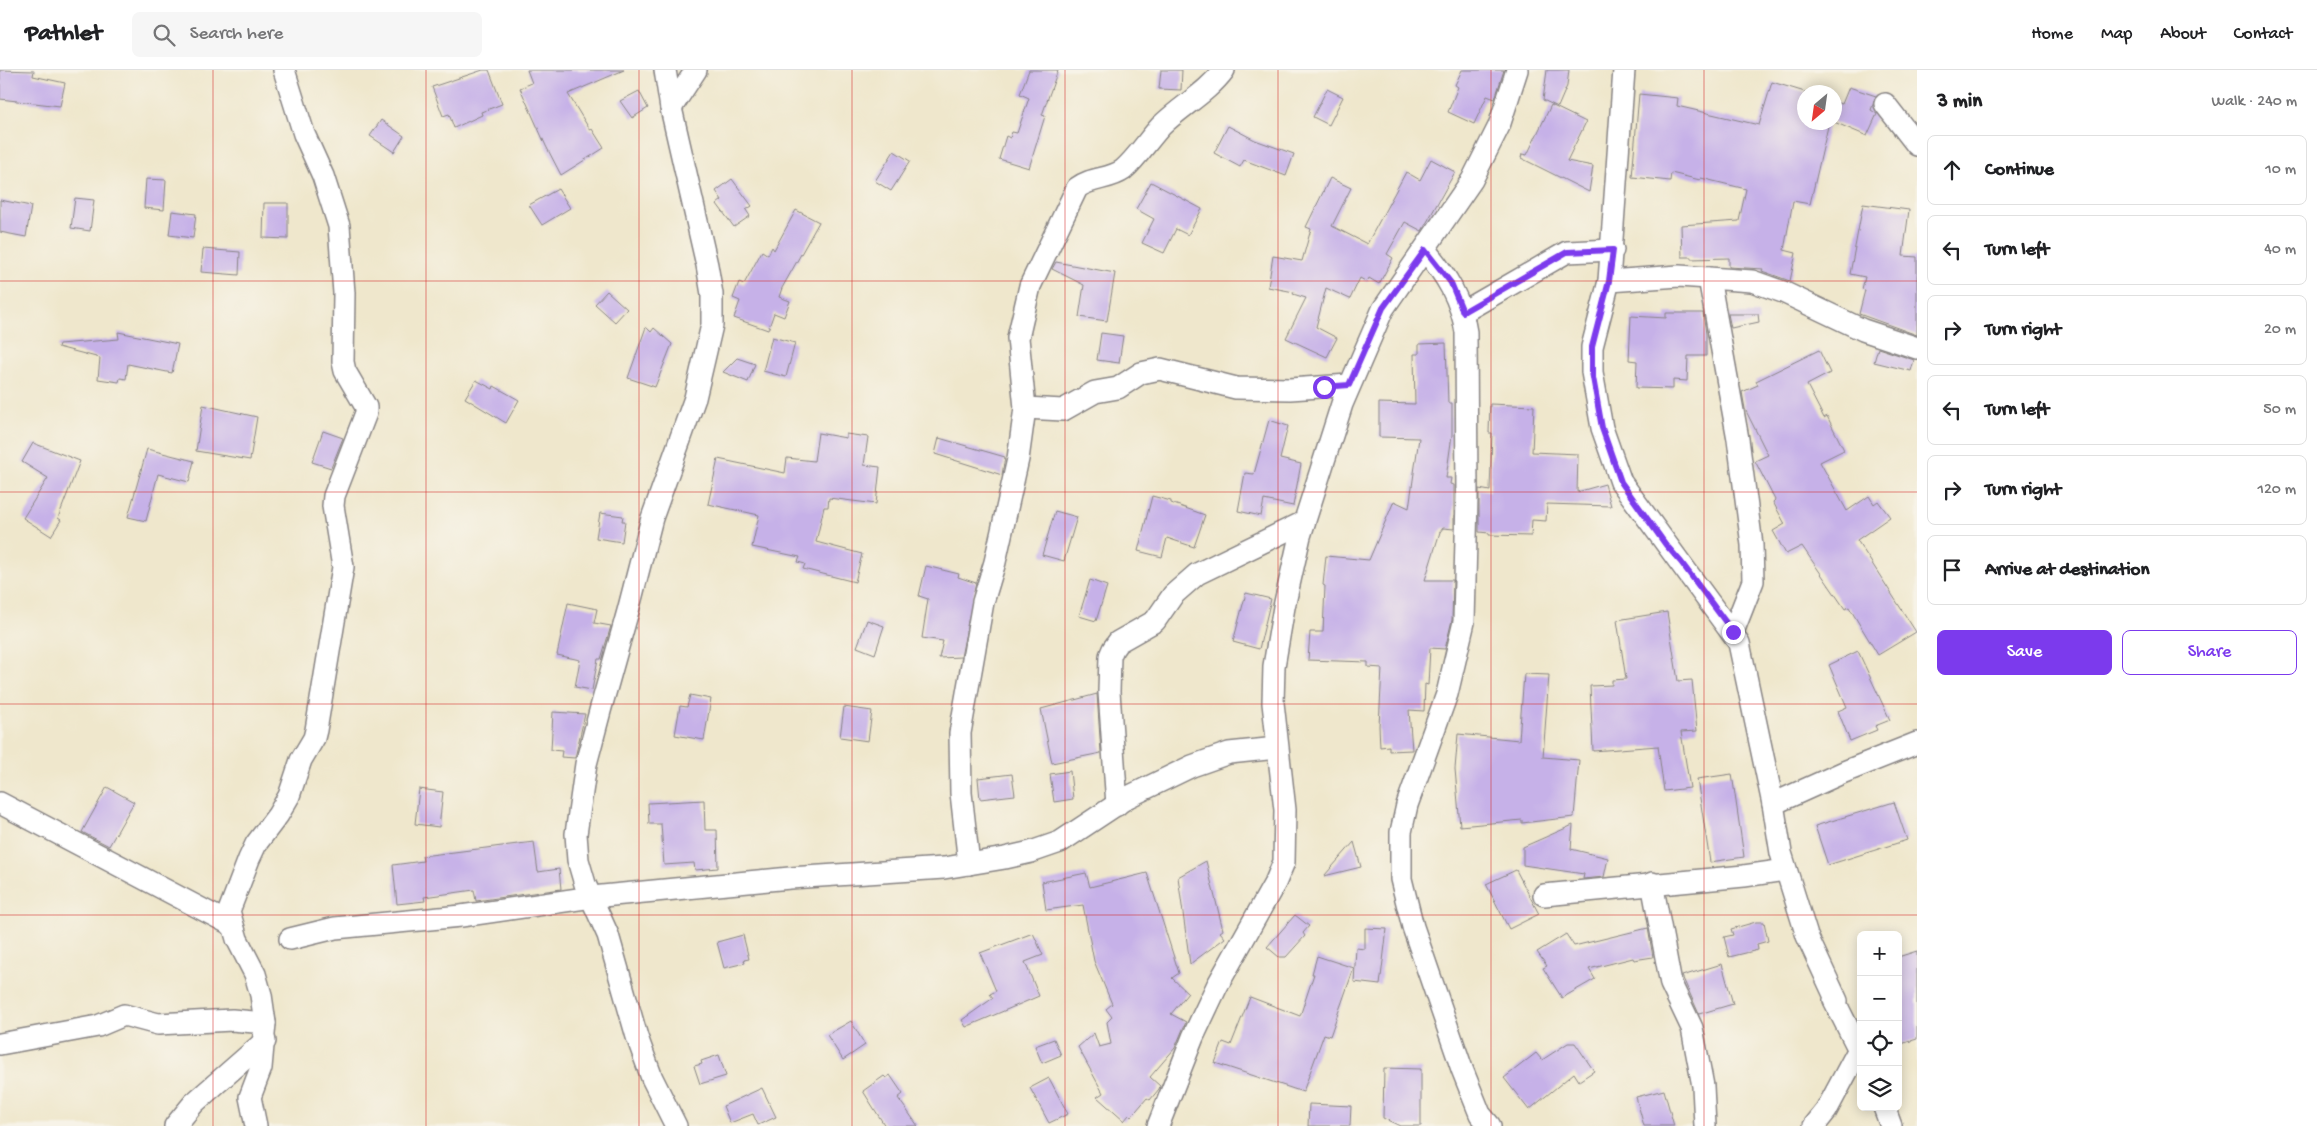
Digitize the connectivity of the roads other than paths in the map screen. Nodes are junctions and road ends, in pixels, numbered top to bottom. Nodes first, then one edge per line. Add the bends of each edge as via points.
1 (665, 70) edge
2 (696, 70) edge
3 (1224, 70) edge
4 (1517, 70) edge
5 (1624, 70) edge
6 (288, 71) edge
7 (1885, 104) dead end
8 (671, 108) junction
9 (1917, 145) edge
10 (1425, 250) junction
11 (1613, 250) junction
12 (1709, 278) junction
13 (1609, 281) junction
14 (1463, 312) junction
15 (1917, 348) edge
16 (1349, 385) junction
17 (1025, 408) junction
18 (1304, 522) junction
19 (1733, 632) junction
20 (1917, 743) edge
21 (1277, 748) junction
22 (0, 803) edge
23 (1773, 804) junction
24 (1117, 805) junction
25 (969, 864) junction
26 (1786, 870) junction
27 (1652, 883) junction
28 (1544, 895) dead end
29 (592, 896) junction
30 (232, 925) junction
31 (290, 939) dead end
32 (265, 1032) junction
33 (0, 1044) edge
34 (1857, 1045) edge
35 (1857, 1056) edge
36 (1886, 1111) edge
37 (176, 1126) edge
38 (256, 1126) edge
39 (676, 1126) edge
40 (1158, 1126) edge
41 (1490, 1126) edge
42 (1705, 1126) edge
43 (1814, 1126) edge
44 (1892, 1126) edge

1 - 8 street
2 - 8 street
3 - 17 street via 1160,127 1123,169 1077,188 1030,286 1021,320 1018,338
4 - 10 street via 1499,126 1472,180
5 - 11 street
6 - 30 street via 304,134 336,210 343,255 343,362 366,413 334,496 343,567 316,730 301,760 289,796 249,859 229,911
7 - 9 street
8 - 29 street via 707,265 712,294 712,325 695,398 652,518 586,764 577,843 578,860
10 - 14 street via 1451,283
10 - 16 street via 1383,308
11 - 13 street
11 - 14 street via 1567,252
12 - 13 street via 1679,276
12 - 15 street via 1766,285 1863,330
12 - 19 street via 1738,439 1752,545 1753,581
13 - 19 street via 1592,347 1592,372 1602,428 1621,482
14 - 41 street via 1468,420 1464,622 1447,694 1407,806 1402,832 1401,879 1416,936 1458,1061 1480,1114
16 - 17 street via 1261,390 1236,388 1160,369 1136,376 1118,388 1095,392 1063,410
16 - 18 street
17 - 25 street via 1018,459 983,602 960,733 961,793
18 - 21 street via 1274,666
18 - 24 street via 1197,574 1173,595 1155,621 1113,648 1109,692
19 - 23 street via 1739,642
20 - 23 street
21 - 24 street via 1229,753 1192,766
21 - 40 street via 1285,810 1284,862 1193,1036
22 - 30 street
23 - 26 street
24 - 25 street via 1060,842 1031,852
25 - 29 street
26 - 27 street
26 - 34 street via 1807,936
27 - 28 street
27 - 42 street via 1671,984 1692,1028 1703,1086
29 - 31 street via 461,916 335,928
29 - 39 street via 608,935 637,1037 652,1078
30 - 32 street via 255,974
32 - 33 street via 224,1020 158,1024 124,1015 98,1026
32 - 37 street via 194,1103
32 - 38 street via 261,1068 250,1097
35 - 43 street
36 - 44 street

